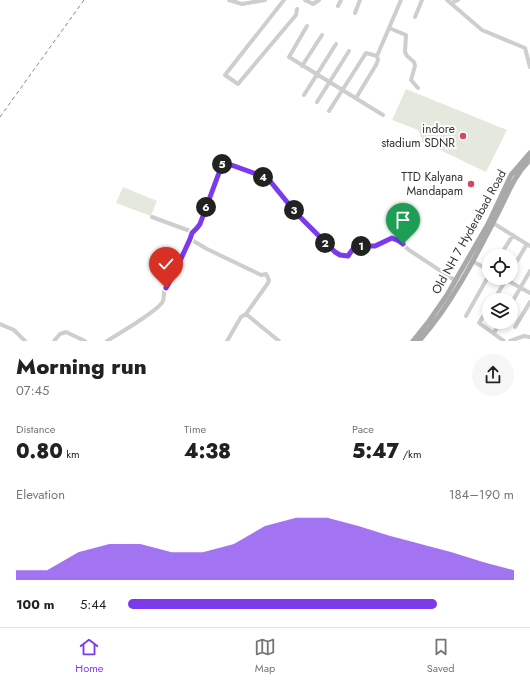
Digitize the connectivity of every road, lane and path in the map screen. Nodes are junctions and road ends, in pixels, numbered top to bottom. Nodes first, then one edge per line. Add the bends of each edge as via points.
1 (229, 0) edge
2 (265, 0) edge
3 (284, 0) edge
4 (305, 0) edge
5 (319, 0) edge
6 (341, 0) edge
7 (360, 0) edge
8 (401, 0) edge
9 (422, 0) edge
10 (447, 0) edge
11 (458, 0) edge
12 (451, 3) junction
13 (338, 6) dead end
14 (298, 8) dead end
15 (355, 13) dead end
16 (415, 17) dead end
17 (307, 26) dead end
18 (389, 28) junction
19 (322, 35) dead end
20 (336, 44) dead end
21 (349, 51) dead end
22 (377, 56) junction
23 (302, 66) junction
24 (530, 67) edge
25 (316, 74) junction
26 (329, 82) junction
27 (418, 88) dead end
28 (342, 90) junction
29 (304, 95) dead end
30 (356, 98) junction
31 (317, 102) dead end
32 (329, 112) dead end
33 (383, 115) dead end
34 (530, 153) edge
35 (530, 160) edge
36 (152, 217) dead end
37 (493, 223) junction
38 (192, 233) junction
39 (513, 235) junction
40 (190, 239) junction
41 (528, 245) edge
42 (504, 249) edge
43 (472, 260) junction
44 (518, 260) edge
45 (482, 266) edge
46 (530, 271) edge
47 (456, 281) junction
48 (483, 285) edge
49 (516, 285) edge
50 (520, 287) junction
51 (517, 293) edge
52 (530, 293) edge
53 (530, 302) edge
54 (246, 314) junction
55 (466, 316) dead end
56 (518, 322) edge
57 (0, 324) edge
58 (488, 329) edge
59 (496, 329) edge
60 (494, 334) junction
61 (530, 337) edge
62 (25, 341) edge
63 (54, 341) edge
64 (85, 341) edge
65 (108, 341) edge
66 (227, 341) edge
67 (279, 341) edge
68 (413, 341) edge
69 (419, 341) edge
70 (504, 341) edge
71 (510, 341) edge

1 - 2 street via 242,4
3 - 14 street via 225,75 238,84 296,15
4 - 5 street via 313,4
6 - 13 street
7 - 15 street
8 - 18 street
9 - 16 street
10 - 12 street
11 - 12 street
12 - 24 street via 482,30 525,48
17 - 23 street via 289,57
18 - 22 street
18 - 27 street via 406,35 404,52 414,62 411,80
19 - 23 street
20 - 25 street
21 - 26 street
22 - 28 street via 366,53
22 - 30 street via 376,65
23 - 25 street
25 - 26 street
25 - 29 street
26 - 28 street
26 - 31 street
28 - 30 street
28 - 32 street
30 - 33 street
34 - 47 main road, Old NH 7 Hyderabad Road via 511,175
35 - 37 main road, Old NH 7 Hyderabad Road via 514,180
36 - 38 street
37 - 39 street
37 - 43 main road, Old NH 7 Hyderabad Road
38 - 40 street
38 - 47 street via 200,224 223,162 270,181 296,213 340,255 348,256 355,246 375,246 392,238
39 - 41 street
39 - 42 street
40 - 54 street via 261,275 266,274 268,283
40 - 65 street via 164,291 163,302
41 - 44 street
43 - 45 street
43 - 69 main road, Old NH 7 Hyderabad Road via 441,312
46 - 50 street
47 - 68 main road, Old NH 7 Hyderabad Road
48 - 55 street
49 - 50 street
50 - 51 street
50 - 52 street
53 - 56 street
54 - 66 street via 241,317
54 - 67 street
57 - 62 street via 14,330
58 - 60 street
59 - 60 street
60 - 70 street
61 - 71 street via 524,336
63 - 64 street via 66,332

